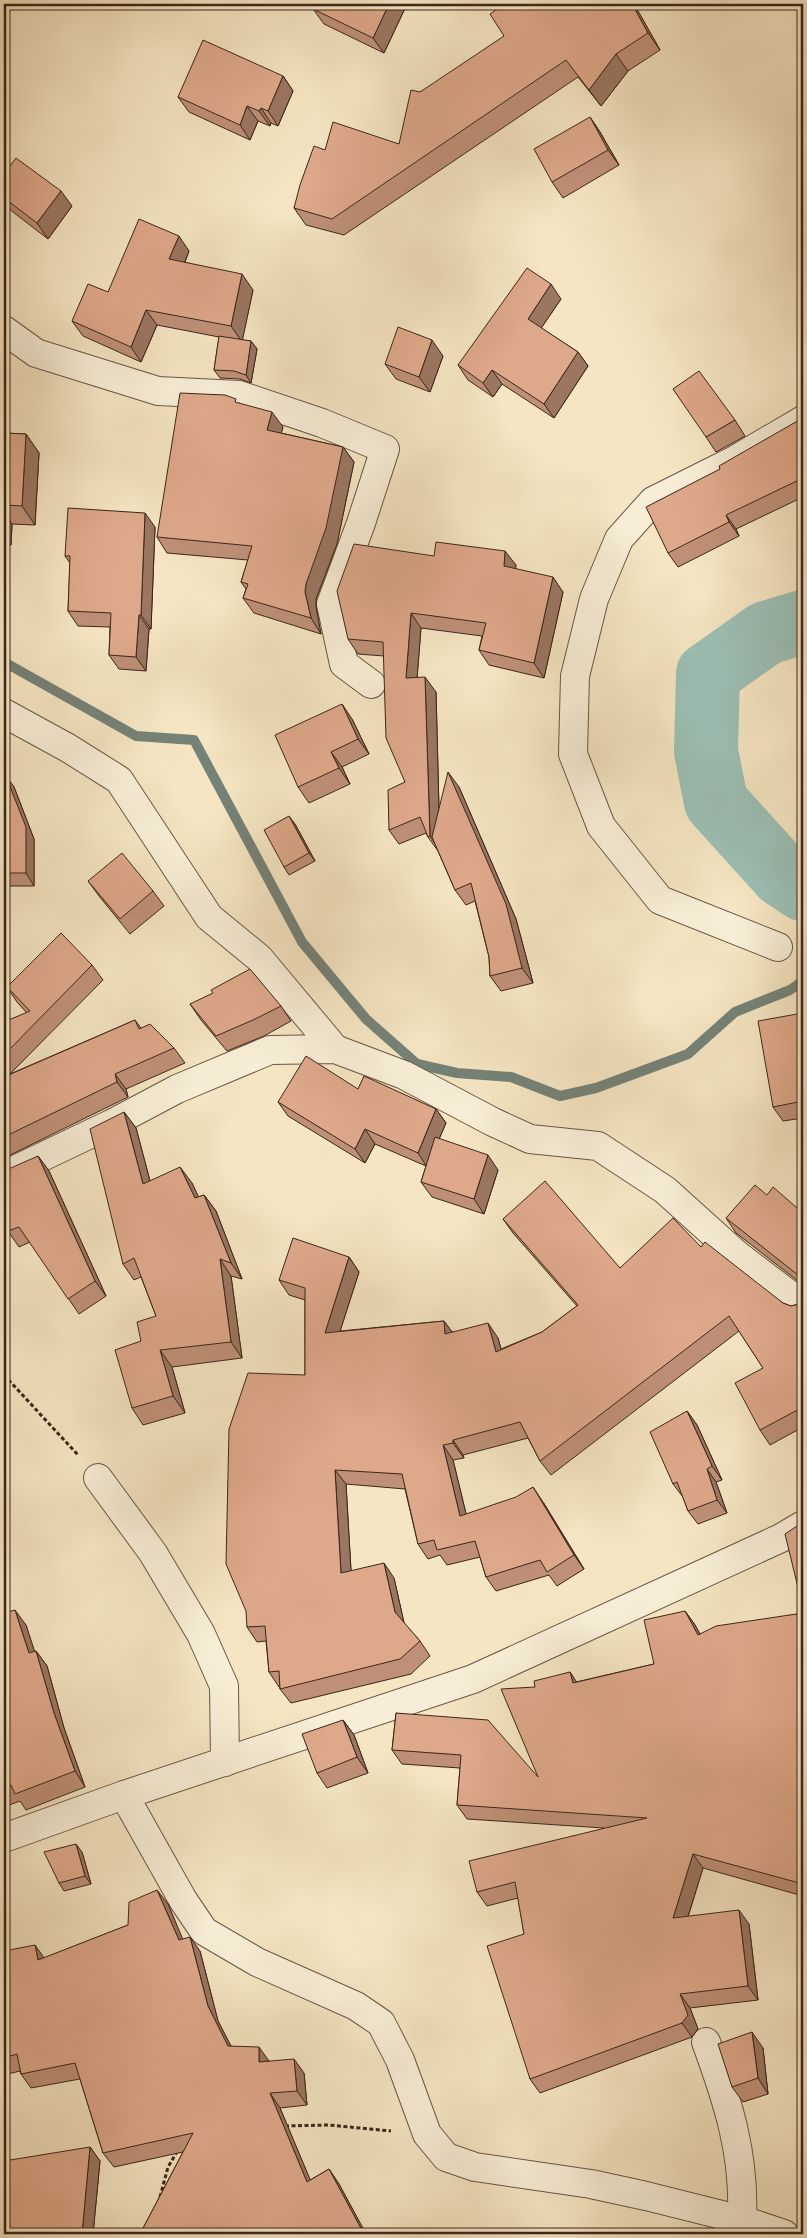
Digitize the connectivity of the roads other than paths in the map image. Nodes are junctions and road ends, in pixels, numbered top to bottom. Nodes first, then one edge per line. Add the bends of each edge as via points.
1 (4, 330) edge
2 (803, 420) edge
3 (371, 684) dead end
4 (4, 713) edge
5 (778, 948) dead end
6 (335, 1049) junction
7 (4, 1175) edge
8 (803, 1306) edge
9 (98, 1478) road end
10 (803, 1525) edge
11 (225, 1762) junction
12 (124, 1796) junction
13 (4, 1838) edge
14 (706, 2042) dead end
15 (742, 2220) junction
16 (784, 2234) edge

1 - 3 street via 36,353 158,391 240,395 385,449 331,604 344,664
2 - 5 street via 733,461 653,501 619,538 594,599 574,676 573,754 601,826 660,900
4 - 6 street via 119,780 209,917 258,958
6 - 7 street via 270,1050 177,1089
6 - 8 street via 404,1075 530,1139 598,1146 665,1190 736,1254
9 - 11 street via 153,1553 201,1634 224,1686
10 - 11 street via 473,1679
11 - 12 street
12 - 13 street
12 - 15 street via 204,1931 257,1962 356,2006 381,2022 400,2060 427,2134 446,2157 475,2167 591,2184
14 - 15 street via 735,2130 743,2192
15 - 16 street

